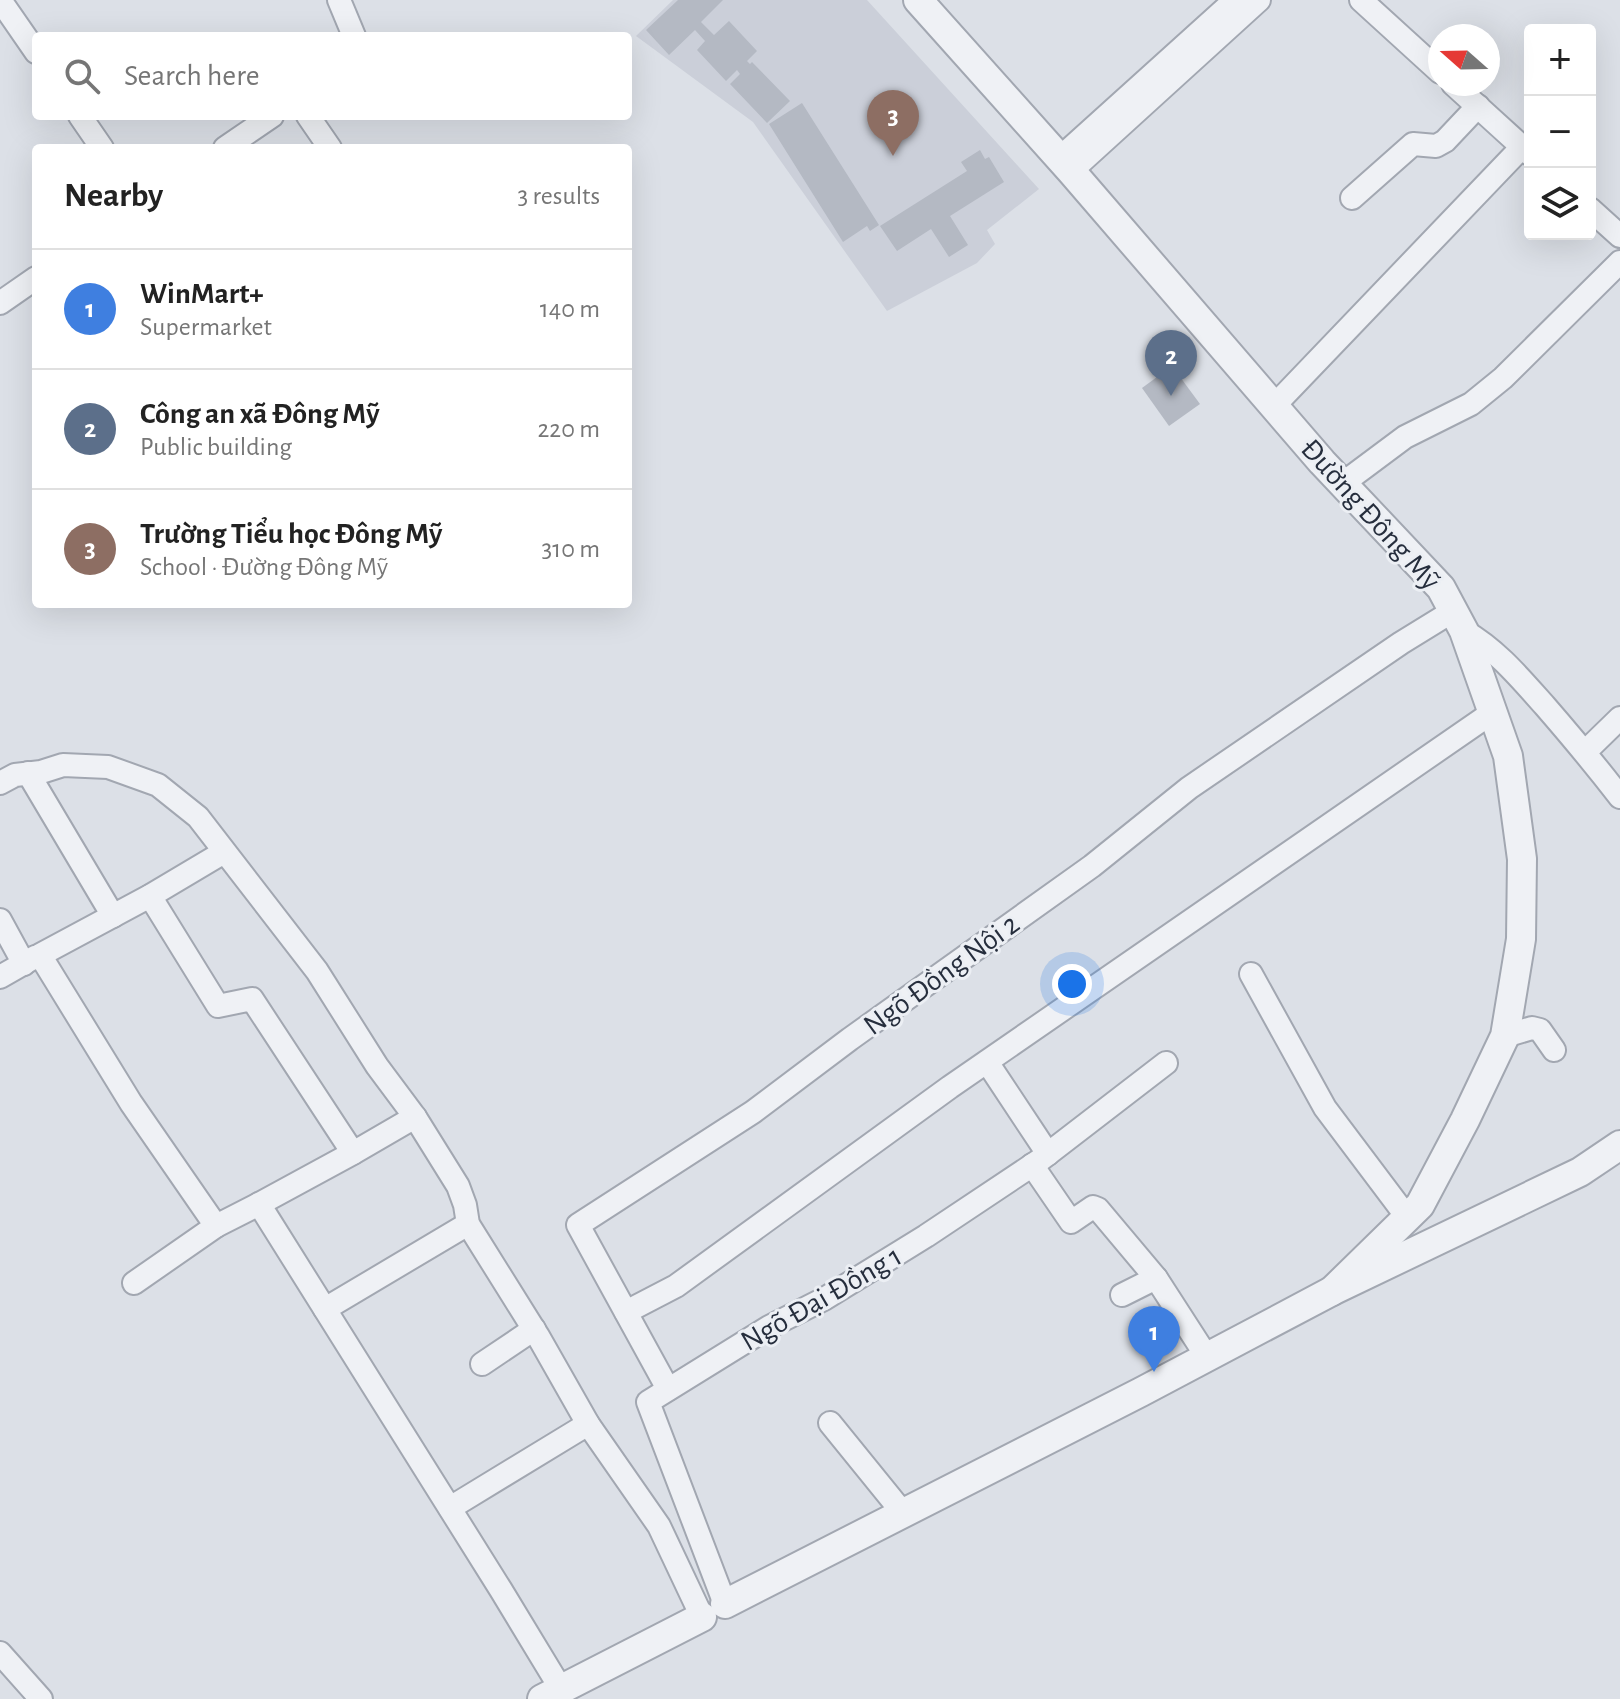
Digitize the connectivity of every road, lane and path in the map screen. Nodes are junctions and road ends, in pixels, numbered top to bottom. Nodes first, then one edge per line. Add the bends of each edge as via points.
1 (0, 0) edge
2 (339, 0) edge
3 (918, 0) edge
4 (1235, 0) edge
5 (1259, 0) edge
6 (1361, 0) edge
7 (352, 32) edge
8 (32, 46) edge
9 (1428, 61) edge
10 (1467, 96) edge
11 (1478, 106) junction
12 (83, 120) edge
13 (266, 120) edge
14 (311, 120) edge
15 (99, 144) edge
16 (231, 144) edge
17 (327, 144) edge
18 (1524, 148) edge
19 (1524, 152) edge
20 (1066, 165) junction
21 (1352, 198) dead end
22 (1596, 214) edge
23 (1620, 236) edge
24 (1620, 262) edge
25 (32, 281) edge
26 (0, 303) edge
27 (1274, 406) junction
28 (1342, 484) junction
29 (1458, 621) junction
30 (1493, 712) junction
31 (1620, 718) edge
32 (1585, 752) junction
33 (28, 773) junction
34 (0, 783) edge
35 (1620, 797) edge
36 (224, 852) junction
37 (150, 896) junction
38 (113, 916) junction
39 (0, 920) edge
40 (32, 959) junction
41 (1251, 974) dead end
42 (0, 977) edge
43 (1505, 1036) junction
44 (1554, 1050) dead end
45 (987, 1062) junction
46 (1166, 1063) dead end
47 (415, 1117) junction
48 (1620, 1145) edge
49 (353, 1153) junction
50 (1040, 1160) junction
51 (259, 1204) junction
52 (1407, 1217) junction
53 (468, 1224) junction
54 (216, 1226) junction
55 (1156, 1278) junction
56 (134, 1283) dead end
57 (1332, 1291) junction
58 (1122, 1295) dead end
59 (325, 1309) junction
60 (626, 1312) junction
61 (534, 1329) junction
62 (1207, 1357) junction
63 (482, 1364) dead end
64 (668, 1389) junction
65 (830, 1423) dead end
66 (588, 1424) junction
67 (450, 1508) junction
68 (903, 1513) junction
69 (714, 1611) junction
70 (0, 1653) edge
71 (552, 1694) edge
72 (41, 1699) edge

1 - 8 street
2 - 7 street
3 - 20 street, Đường Đông Mỹ
4 - 20 street
5 - 20 street
6 - 9 street
10 - 11 street
11 - 18 street
11 - 21 street via 1445,141 1436,146 1413,144
12 - 15 street
13 - 16 street
14 - 17 street
19 - 27 street
20 - 27 street, Đường Đông Mỹ
22 - 23 street
24 - 28 street via 1471,404 1405,437
25 - 26 street
27 - 28 street, Đường Đông Mỹ
28 - 29 street, Đường Đông Mỹ via 1441,588
29 - 30 street, Đường Đông Mỹ
29 - 32 street via 1506,661
29 - 60 street, Ngõ Đồng Nội 2 via 1401,643 1189,788 1092,866 753,1112 578,1225
30 - 43 street, Đường Đông Mỹ via 1508,756 1522,859 1521,939
30 - 45 street
31 - 32 street
32 - 35 street
33 - 34 street
33 - 36 street via 63,765 108,767 158,785 198,817
33 - 38 street
36 - 37 street
36 - 47 street via 317,971
37 - 38 street
37 - 49 street via 218,1006 252,999
38 - 40 street
39 - 40 street
40 - 42 street
40 - 54 street
41 - 52 street via 1325,1108
43 - 44 street via 1540,1030
43 - 52 street, Đường Đông Mỹ via 1420,1205
45 - 50 street
45 - 60 street via 676,1286
46 - 50 street, Ngõ Đại Đồng 1
47 - 49 street
47 - 53 street via 458,1186
48 - 57 street via 1580,1172
49 - 51 street
50 - 55 street via 1071,1222 1089,1208 1098,1209
50 - 64 street, Ngõ Đại Đồng 1 via 837,1292
51 - 54 street
51 - 59 street
52 - 57 street, Đường Đông Mỹ
53 - 59 street
53 - 61 street
54 - 56 street
55 - 58 street
55 - 62 street
57 - 62 street
59 - 67 street
60 - 64 street, Ngõ Đồng Nội 2
61 - 63 street
61 - 66 street
62 - 68 street
64 - 69 street via 648,1402
65 - 68 street
66 - 67 street
66 - 69 street
67 - 71 street
68 - 69 street
69 - 71 street
70 - 72 street

